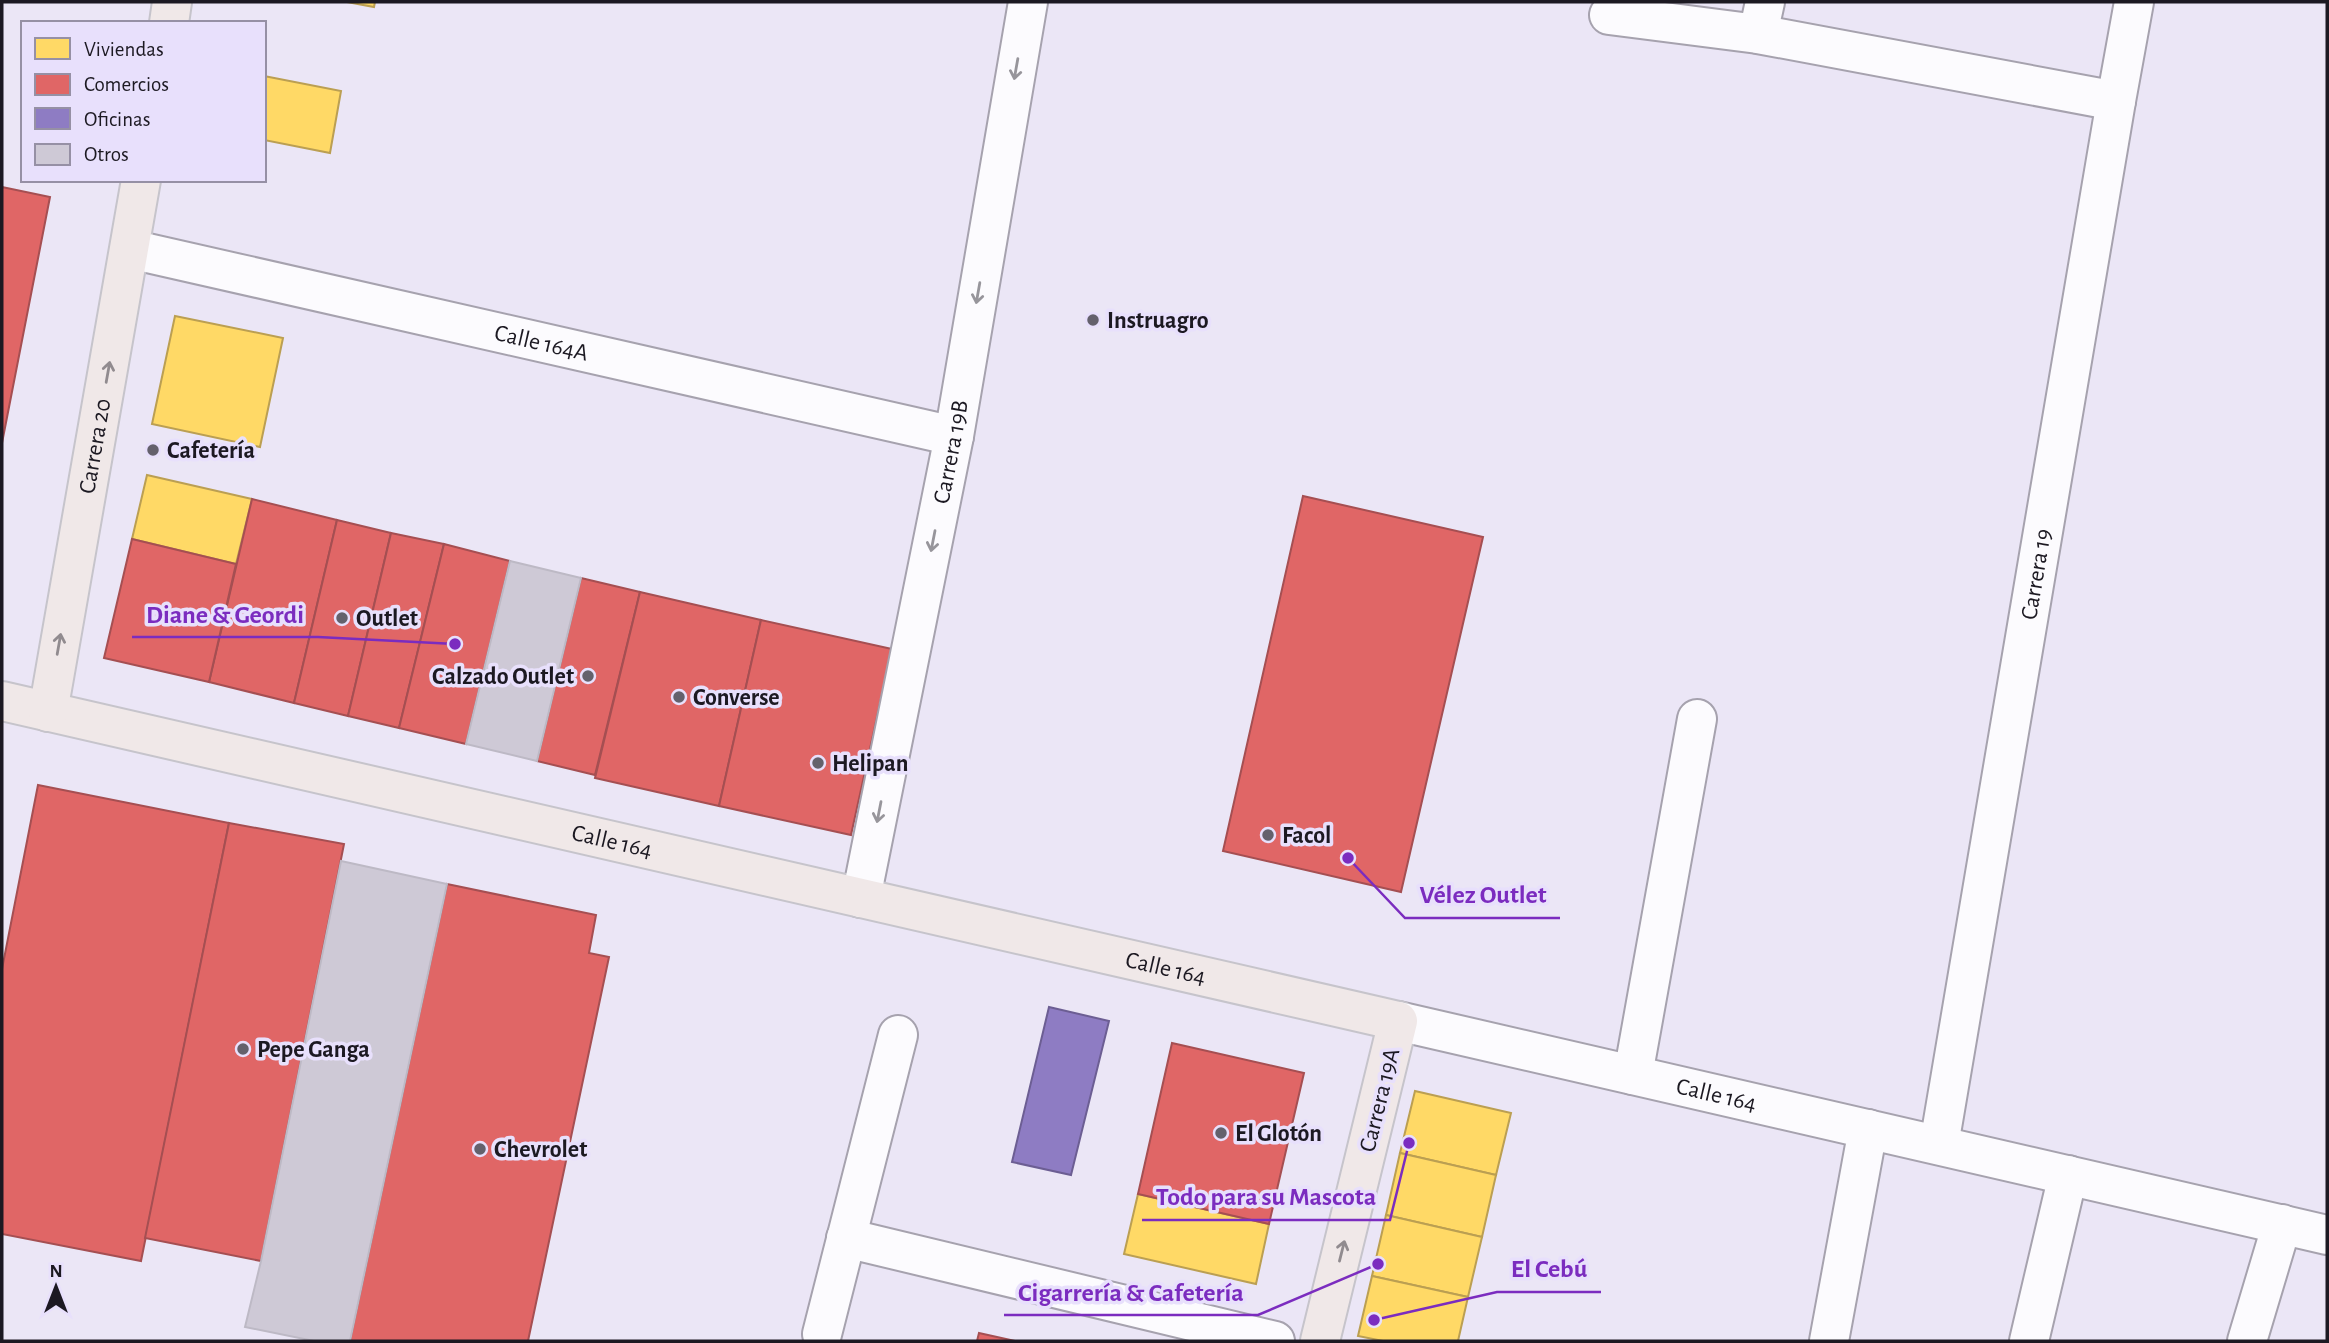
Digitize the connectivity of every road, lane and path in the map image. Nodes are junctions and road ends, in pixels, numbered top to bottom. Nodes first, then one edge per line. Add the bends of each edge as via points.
1 (172, 2) edge
2 (1028, 2) edge
3 (2134, 2) edge
4 (1609, 15) dead end
5 (1762, 18) edge
6 (169, 21) edge
7 (2116, 101) junction
8 (141, 182) edge
9 (130, 249) junction
10 (954, 436) junction
11 (2, 701) edge
12 (48, 712) junction
13 (1697, 719) dead end
14 (862, 898) junction
15 (1398, 1021) junction
16 (898, 1035) dead end
17 (1633, 1076) junction
18 (1868, 1129) junction
19 (1939, 1145) junction
20 (2068, 1175) junction
21 (2282, 1224) junction
22 (2327, 1235) edge
23 (846, 1238) junction
24 (822, 1334) dead end
25 (1275, 1341) edge
26 (1320, 1341) edge
27 (1829, 1341) edge
28 (2029, 1341) edge
29 (2246, 1341) edge

1 - 6 main road
2 -> 10 street, Carrera 19B
3 - 7 street, Carrera 19
4 - 5 street
5 - 7 street
7 - 19 street, Carrera 19
8 - 9 main road, Carrera 20
9 - 10 street, Calle 164A
12 -> 9 main road, Carrera 20
10 -> 14 street, Carrera 19B
11 - 12 main road, Calle 164
12 - 14 main road, Calle 164
13 - 17 street
14 - 15 main road, Calle 164
15 - 17 street, Calle 164
26 -> 15 main road, Carrera 19A
16 - 23 street
17 - 18 street, Calle 164
18 - 19 street, Calle 164
18 - 27 street
19 - 20 street, Calle 164
20 - 21 street, Calle 164
20 - 28 street
21 - 22 street, Calle 164
21 - 29 street
23 - 24 street
23 - 25 street

